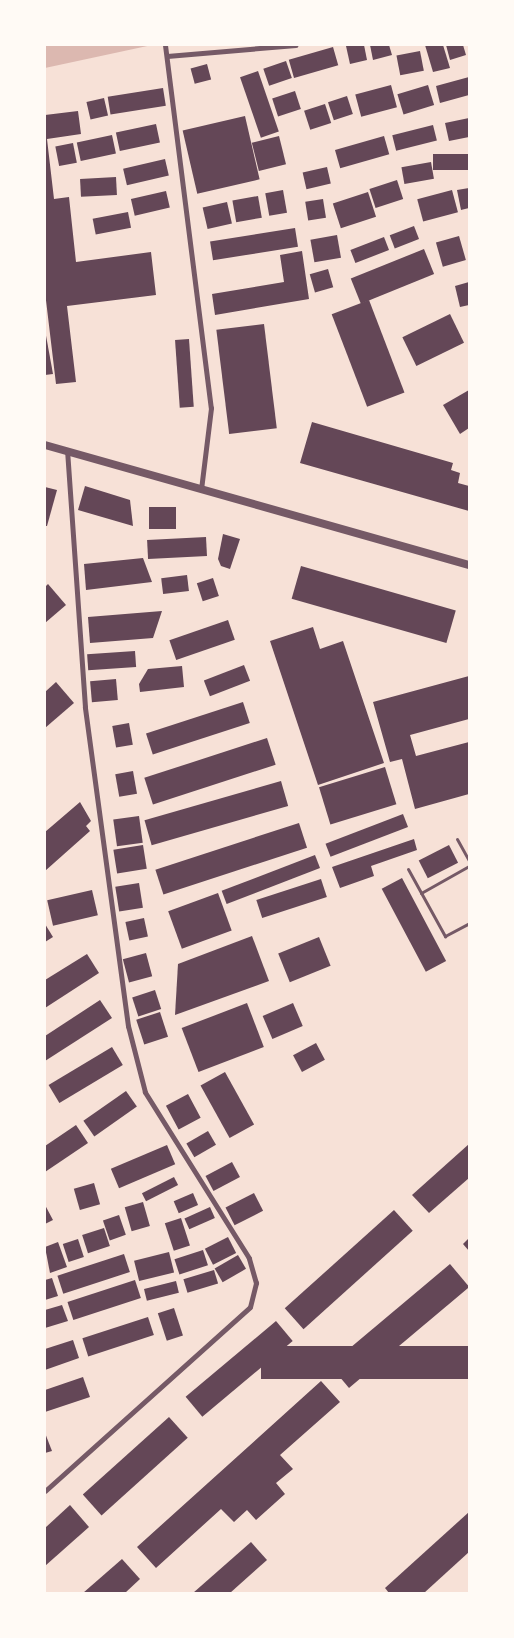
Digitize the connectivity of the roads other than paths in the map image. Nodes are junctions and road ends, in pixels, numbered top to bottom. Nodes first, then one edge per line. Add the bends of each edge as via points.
1 (165, 45) edge
2 (296, 45) edge
3 (167, 56) junction
4 (45, 445) edge
5 (67, 451) junction
6 (201, 489) junction
7 (469, 565) edge
8 (457, 839) dead end
9 (469, 862) edge
10 (469, 866) edge
11 (408, 869) dead end
12 (421, 892) junction
13 (469, 923) edge
14 (45, 1491) edge

1 - 3 street
2 - 3 street
3 - 6 street via 211,408
4 - 5 street
5 - 6 street
5 - 14 street via 85,707 128,1026 145,1092 250,1258 256,1284 250,1308
6 - 7 street
8 - 9 lane
10 - 12 lane
11 - 12 lane
12 - 13 lane via 445,936

